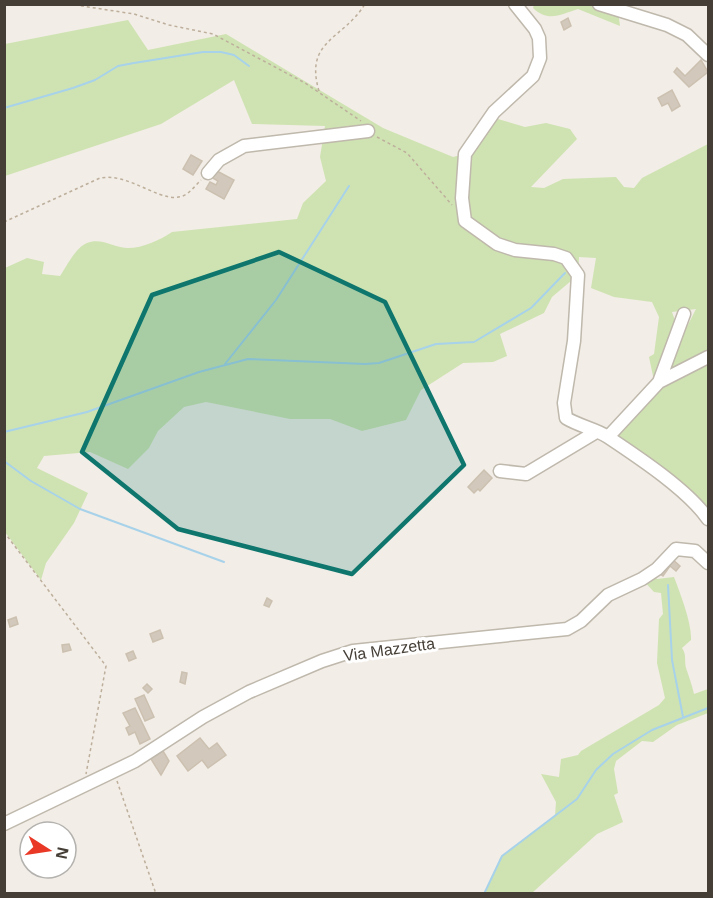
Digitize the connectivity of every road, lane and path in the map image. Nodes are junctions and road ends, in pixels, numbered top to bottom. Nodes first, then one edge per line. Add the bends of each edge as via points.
1 (69, 4) edge
2 (515, 4) edge
3 (599, 4) edge
4 (365, 5) edge
5 (708, 55) edge
6 (319, 93) junction
7 (369, 131) junction
8 (208, 173) joint
9 (465, 221) junction
10 (4, 222) edge
11 (684, 314) dead end
12 (708, 357) edge
13 (659, 382) junction
14 (602, 434) junction
15 (500, 471) dead end
16 (708, 519) edge
17 (4, 532) edge
18 (708, 563) edge
19 (114, 772) junction
20 (84, 787) junction
21 (4, 825) edge
22 (156, 894) edge

1 - 6 path via 134,14 213,34
2 - 9 street via 535,29 540,58 533,76 494,112 465,154
3 - 5 street via 667,25 687,35
4 - 6 path via 320,50 314,63
6 - 7 path
7 - 8 street via 243,146 219,159
7 - 9 path via 407,153
8 - 10 path via 188,194 177,198 162,196 135,181 100,178
9 - 14 street via 497,244 566,258 578,275 574,341 563,412 574,423
11 - 13 street
12 - 13 street
13 - 14 street
14 - 15 street via 526,474
14 - 16 street via 657,471
17 - 20 path via 106,666
18 - 19 street, Via Mazzetta via 695,551 676,549 657,569 608,595 567,629 353,651 322,661 249,692
19 - 20 street, Via Mazzetta
19 - 22 path
20 - 21 street, Via Mazzetta

